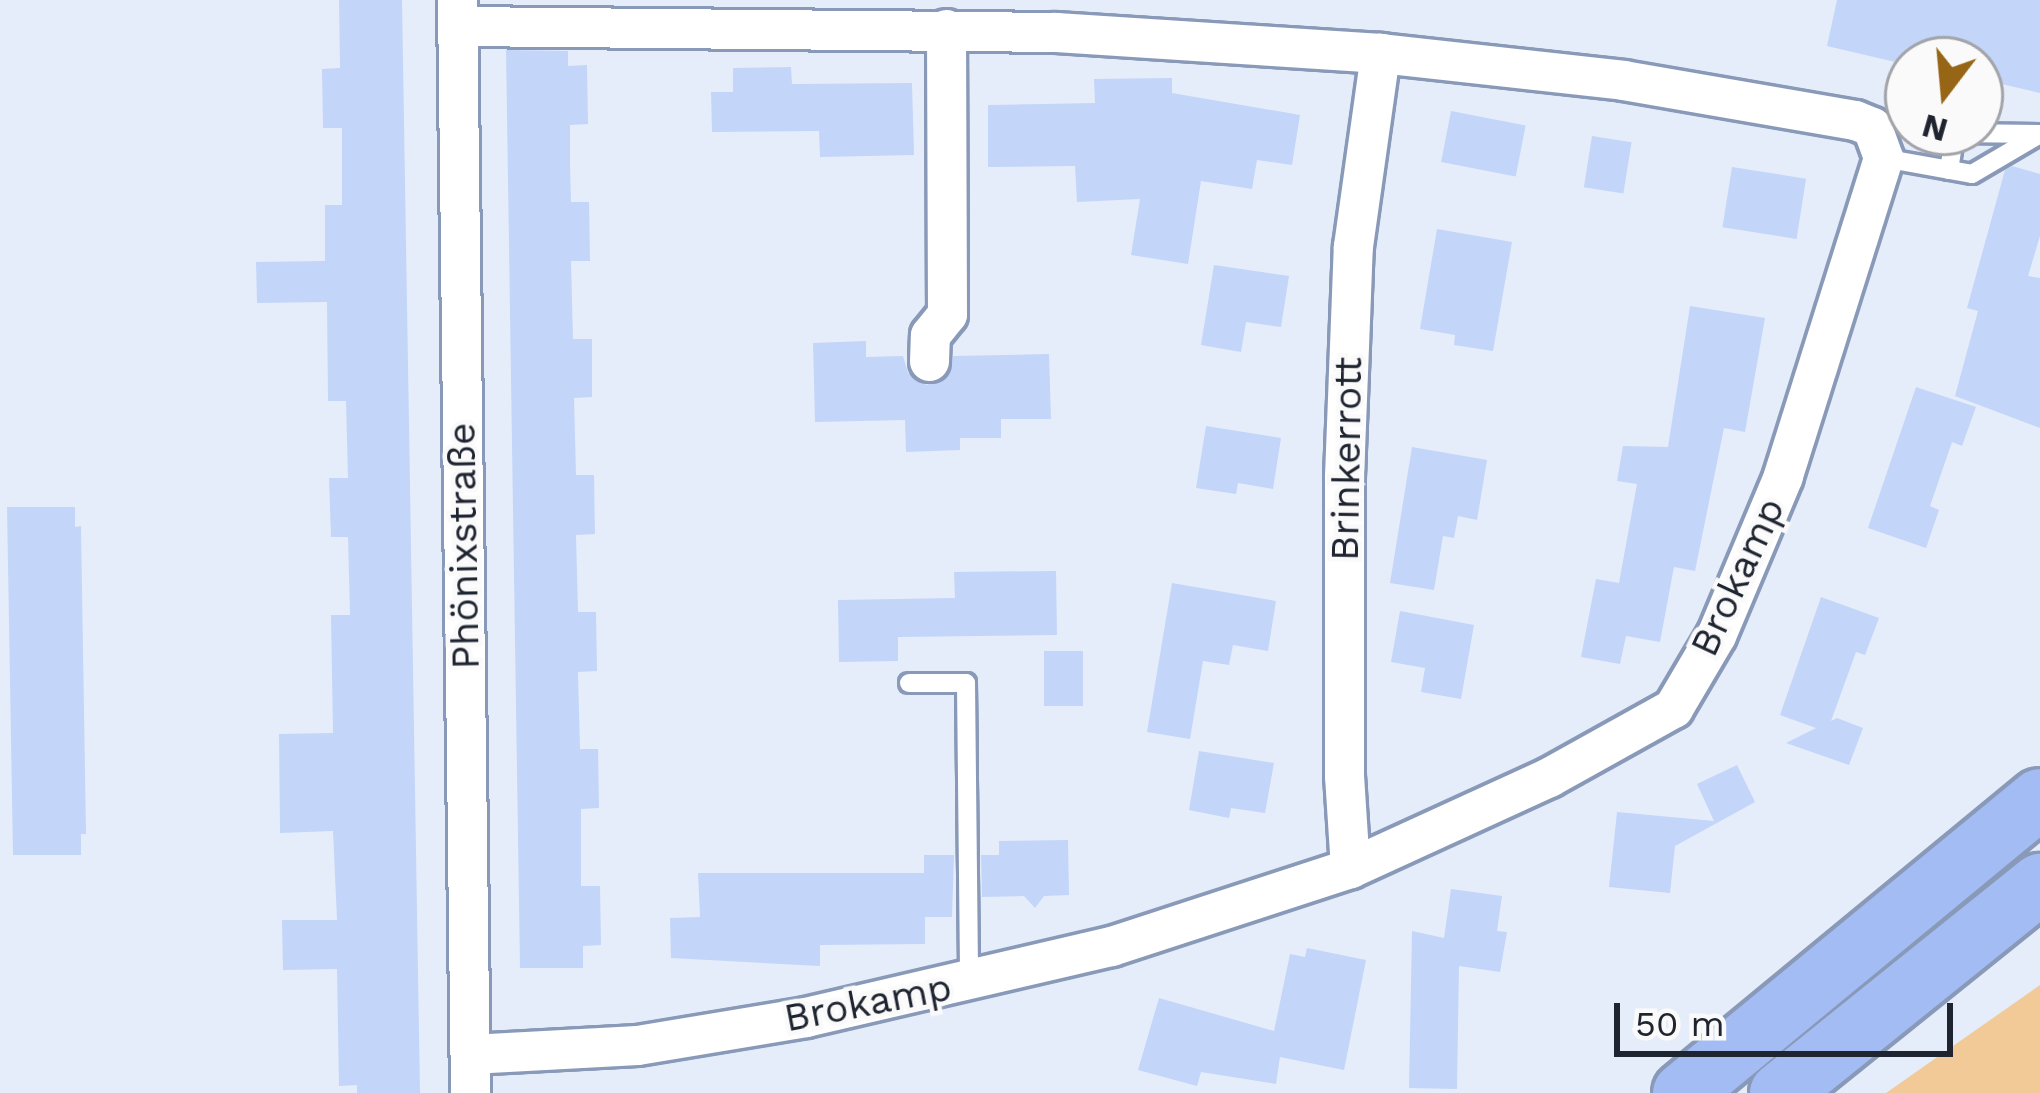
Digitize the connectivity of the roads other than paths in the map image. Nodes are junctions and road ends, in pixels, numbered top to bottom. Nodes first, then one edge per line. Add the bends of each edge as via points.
1 (457, 13) edge
2 (946, 29) junction
3 (1380, 53) junction
4 (2040, 134) edge
5 (1883, 158) junction
6 (1949, 170) junction
7 (929, 361) dead end
8 (909, 683) dead end
9 (2040, 800) edge
10 (1350, 868) junction
11 (2040, 884) edge
12 (969, 983) junction
13 (470, 1074) edge
14 (1683, 1093) edge
15 (1780, 1093) edge

1 - 2 street
1 - 13 street, Phönixstraße
2 - 3 street
2 - 7 street via 947,314 930,335
3 - 5 street via 1623,80 1855,119 1872,127
3 - 10 street, Brinkerrott via 1353,246 1346,430
4 - 6 lane via 1972,174
4 - 6 lane via 1955,133
5 - 6 lane
5 - 10 street, Brokamp via 1784,476 1716,634 1673,708 1549,777
8 - 12 lane via 966,683
9 - 14 main road
10 - 12 street, Brokamp
11 - 15 main road
12 - 13 street, Brokamp

